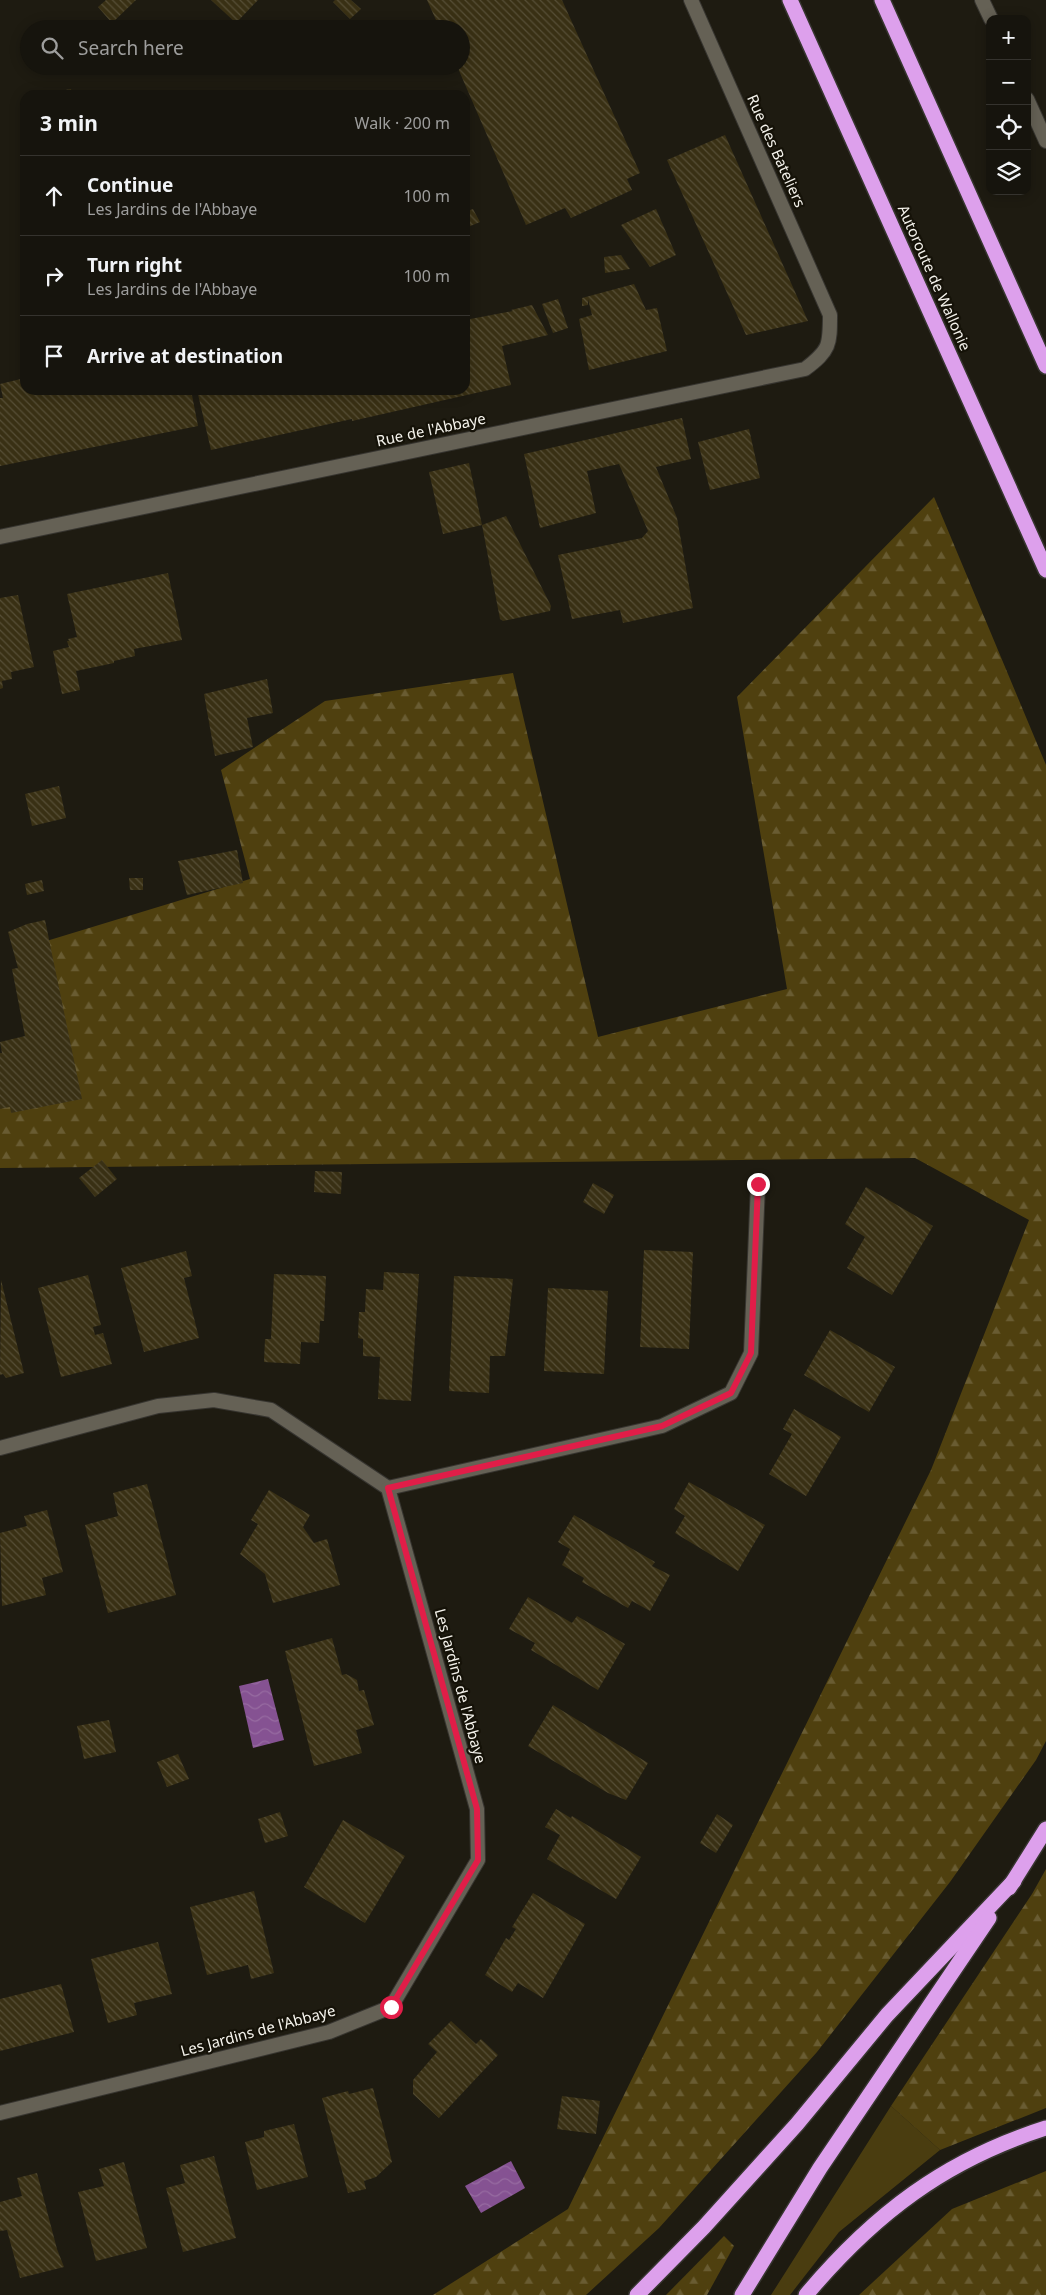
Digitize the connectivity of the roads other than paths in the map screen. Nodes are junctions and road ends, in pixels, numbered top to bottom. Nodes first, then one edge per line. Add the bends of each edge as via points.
1 (692, 0) edge
2 (790, 0) edge
3 (882, 0) edge
4 (982, 0) edge
5 (989, 15) edge
6 (1030, 105) edge
7 (1046, 141) edge
8 (830, 315) joint
9 (1046, 366) edge
10 (0, 537) edge
11 (1046, 570) edge
12 (758, 1184) dead end
13 (0, 1448) edge
14 (388, 1488) junction
15 (1046, 1829) edge
16 (1014, 1881) junction
17 (0, 2113) edge
18 (1046, 2128) edge
19 (637, 2295) edge
20 (742, 2295) edge
21 (806, 2295) edge

1 - 8 street, Rue des Bateliers
2 - 11 highway, Autoroute de Wallonie
3 - 9 highway
4 - 5 street
6 - 7 street
8 - 10 street, Rue de l'Abbaye via 830,341 822,357 805,369
12 - 14 street via 751,1353 731,1393 662,1426
13 - 14 street via 158,1406 214,1400 271,1410
14 - 17 street, Les Jardins de l'Abbaye via 477,1809 478,1860 391,2007 329,2032
15 - 16 highway
16 - 19 highway via 887,2015 797,2124 692,2240
16 - 20 highway via 820,2168
18 - 21 highway via 964,2161 914,2192 837,2258

